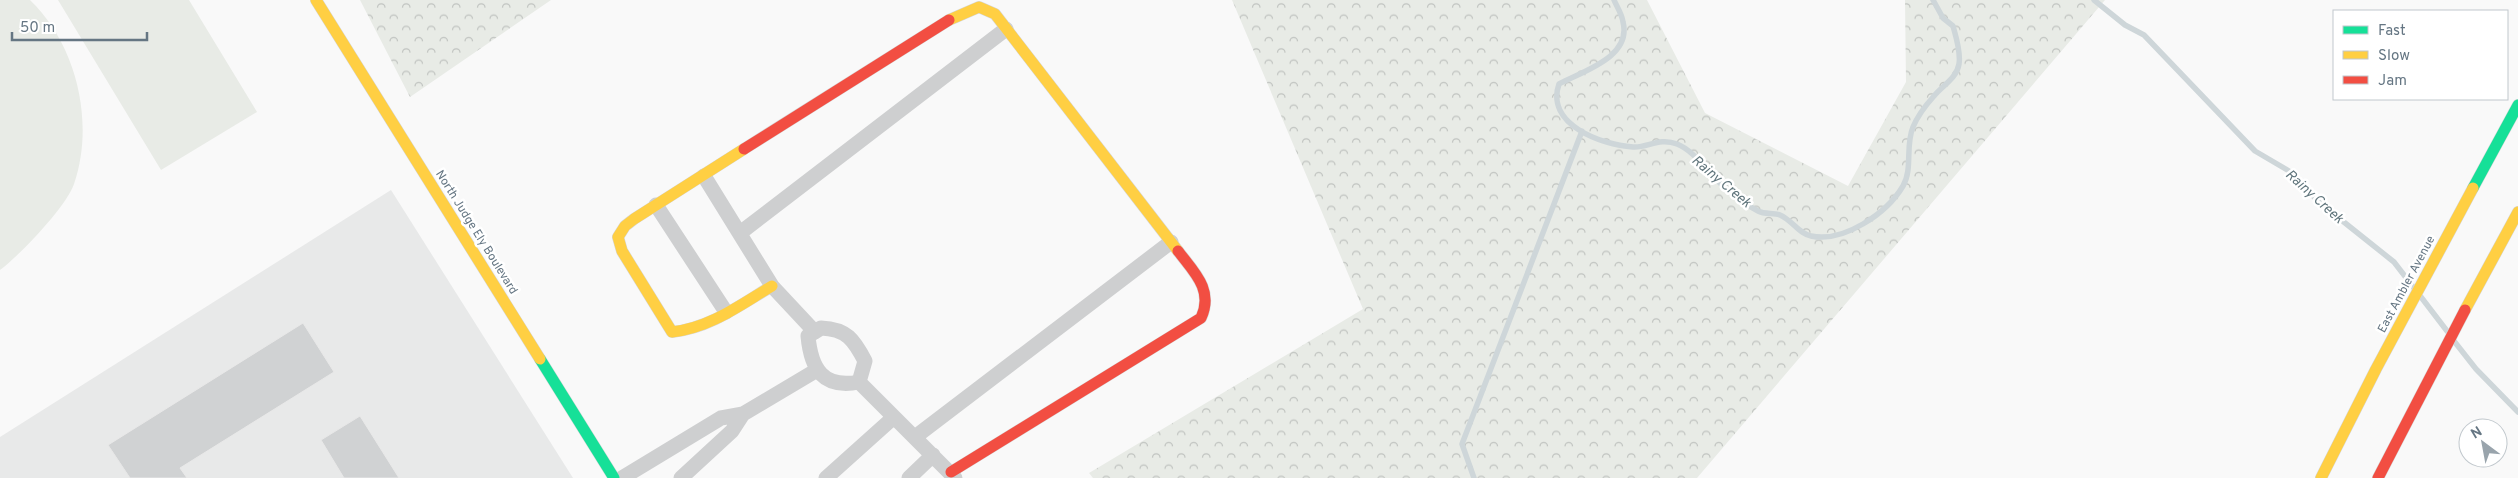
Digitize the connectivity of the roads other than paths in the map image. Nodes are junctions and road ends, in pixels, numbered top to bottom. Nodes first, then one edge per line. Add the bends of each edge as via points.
1 (316, 0) edge
2 (1006, 29) junction
3 (2518, 105) edge
4 (704, 176) junction
5 (656, 205) junction
6 (2518, 212) edge
7 (740, 233) junction
8 (1171, 242) junction
9 (772, 286) junction
10 (726, 312) junction
11 (815, 332) junction
12 (817, 370) junction
13 (859, 382) junction
14 (743, 414) junction
15 (894, 417) junction
16 (915, 436) junction
17 (933, 455) junction
18 (953, 475) edge
19 (614, 478) edge
20 (622, 478) edge
21 (681, 478) edge
22 (826, 478) edge
23 (909, 478) edge
24 (2321, 478) edge
25 (2378, 478) edge

1 - 19 street, North Judge Ely Boulevard
2 - 4 street via 995,14 979,7 955,16
2 - 7 street
2 - 8 street
3 - 24 street, East Ambler Avenue
4 - 5 street
4 - 7 street
5 - 10 street
5 - 10 street via 625,226 618,238 622,251 672,332 685,332
6 - 25 street
7 - 9 street
8 - 16 street
8 - 18 street via 1203,283 1207,298 1200,318
9 - 10 street
9 - 11 street
11 - 12 street via 808,336 810,354
11 - 13 street via 821,328 837,328 849,336 864,362
12 - 13 street via 831,382 844,385
12 - 14 street
13 - 15 street
14 - 20 street via 721,418
14 - 21 street via 732,432
15 - 16 street
15 - 22 street
16 - 17 street
17 - 18 street
17 - 23 street

